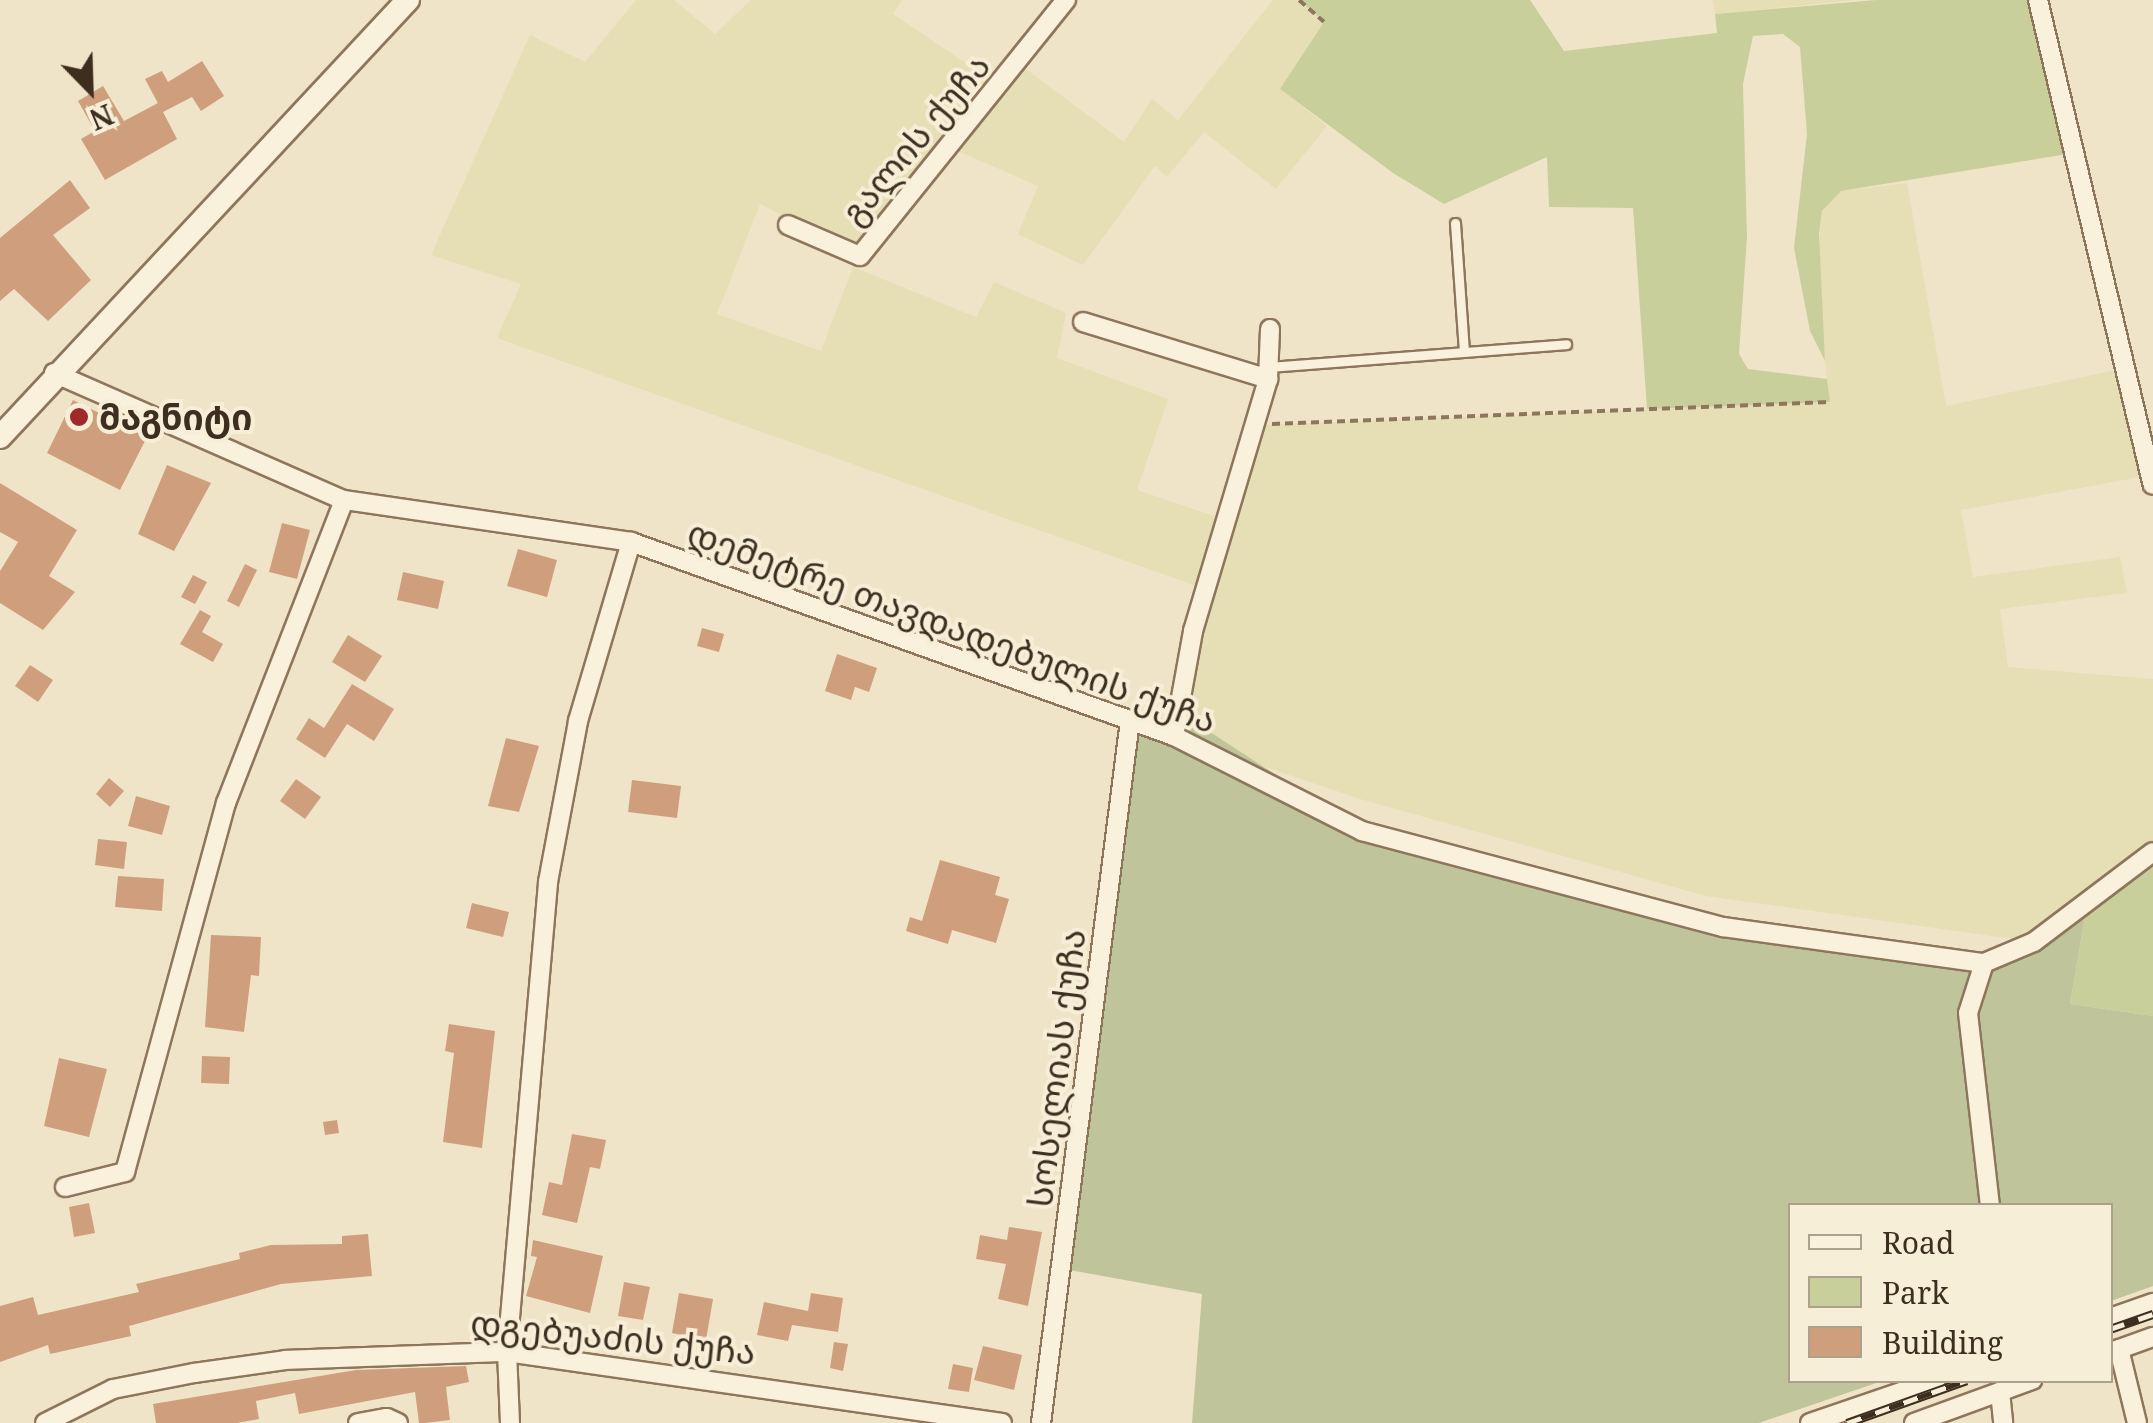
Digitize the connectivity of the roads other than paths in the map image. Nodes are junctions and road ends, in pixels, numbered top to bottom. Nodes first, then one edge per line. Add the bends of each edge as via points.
1 (408, 0) edge
2 (1066, 0) edge
3 (2038, 0) edge
4 (1456, 223) dead end
5 (788, 226) dead end
6 (1083, 322) dead end
7 (1270, 329) dead end
8 (1566, 344) dead end
9 (1464, 352) junction
10 (1269, 373) junction
11 (54, 374) junction
12 (0, 437) edge
13 (2153, 486) edge
14 (344, 500) junction
15 (631, 542) junction
16 (1130, 720) junction
17 (1174, 736) junction
18 (2153, 852) edge
19 (1984, 963) junction
20 (65, 1186) dead end
21 (1990, 1203) edge
22 (2153, 1302) edge
23 (2113, 1317) edge
24 (2153, 1337) edge
25 (2115, 1351) edge
26 (507, 1352) junction
27 (1927, 1383) edge
28 (2024, 1383) edge
29 (2000, 1392) junction
30 (45, 1423) edge
31 (358, 1423) edge
32 (398, 1423) edge
33 (510, 1423) edge
34 (1002, 1423) edge
35 (1041, 1423) edge
36 (1810, 1423) edge
37 (1914, 1423) edge
38 (2004, 1423) edge
39 (2137, 1423) edge

1 - 11 main road
2 - 5 street, გალის ქუჩა via 860,256
3 - 13 street
4 - 9 lane
6 - 10 street
7 - 10 street
8 - 9 lane
9 - 10 lane
10 - 17 street via 1193,631
11 - 12 main road
11 - 14 street, დემეტრე თავდადებულის ქუჩა
14 - 15 street, დემეტრე თავდადებულის ქუჩა
14 - 20 street via 226,804 125,1172
15 - 16 street, დემეტრე თავდადებულის ქუჩა
15 - 26 street via 578,721 548,882
16 - 17 street, დემეტრე თავდადებულის ქუჩა
16 - 35 street, სოსელიას ქუჩა
17 - 19 street, დემეტრე თავდადებულის ქუჩა via 1362,831 1722,927
18 - 19 street via 2034,942
19 - 21 street via 1968,1013
22 - 23 street
24 - 25 street
25 - 39 street
26 - 30 street, დგებუაძის ქუჩა via 285,1360 194,1373 112,1389
26 - 33 street
26 - 34 street, დგებუაძის ქუჩა
27 - 36 street
28 - 29 street
29 - 37 street
29 - 38 street
31 - 32 street

